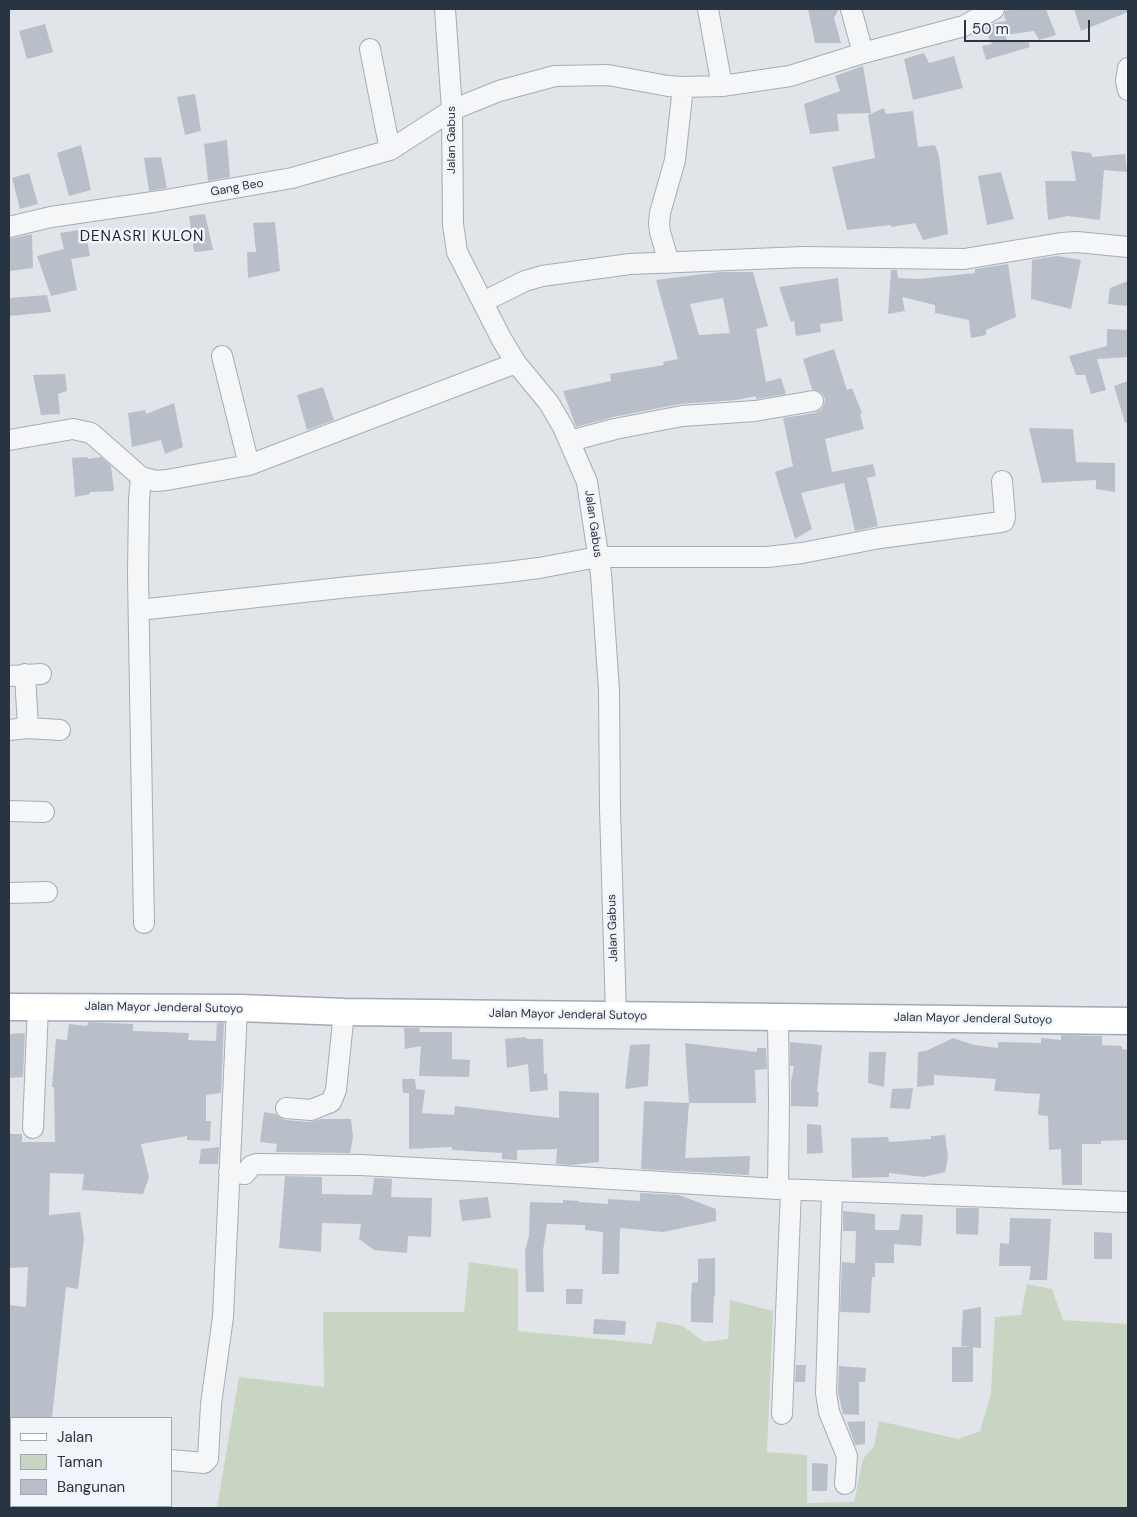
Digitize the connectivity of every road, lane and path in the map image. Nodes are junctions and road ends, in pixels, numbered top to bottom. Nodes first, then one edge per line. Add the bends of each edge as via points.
1 (445, 9) edge
2 (708, 9) edge
3 (852, 9) edge
4 (994, 9) edge
5 (370, 49) dead end
6 (863, 53) junction
7 (1128, 68) edge
8 (722, 86) junction
9 (683, 87) junction
10 (1128, 90) edge
11 (452, 110) junction
12 (390, 150) junction
13 (9, 227) edge
14 (1128, 247) edge
15 (669, 263) junction
16 (483, 302) junction
17 (502, 340) junction
18 (222, 356) dead end
19 (516, 363) junction
20 (489, 374) junction
21 (813, 401) dead end
22 (9, 437) edge
23 (570, 441) junction
24 (249, 465) junction
25 (141, 477) junction
26 (1002, 481) dead end
27 (599, 565) junction
28 (139, 610) junction
29 (25, 675) edge
30 (18, 729) edge
31 (60, 730) dead end
32 (9, 811) edge
33 (44, 812) dead end
34 (48, 892) dead end
35 (9, 893) edge
36 (144, 923) dead end
37 (9, 1007) edge
38 (38, 1007) junction
39 (245, 1009) junction
40 (344, 1012) junction
41 (616, 1015) junction
42 (778, 1017) junction
43 (1128, 1021) edge
44 (286, 1108) dead end
45 (34, 1128) dead end
46 (237, 1173) junction
47 (784, 1190) junction
48 (832, 1192) junction
49 (1128, 1202) edge
50 (782, 1414) dead end
51 (172, 1460) edge
52 (845, 1484) dead end

1 - 11 street, Jalan Gabus
2 - 8 street
3 - 6 street
4 - 6 street, Gang Beo via 954,29
5 - 12 street
6 - 8 street, Gang Beo via 790,76
7 - 10 street
8 - 9 street, Gang Beo
9 - 11 street, Gang Beo via 608,75 555,76 499,90
9 - 15 street via 675,160 659,223
11 - 12 street, Gang Beo
11 - 16 street, Jalan Gabus via 453,224 457,252
12 - 13 street, Gang Beo via 292,178 52,217
14 - 15 street via 1077,242 964,259 803,257
15 - 16 street via 630,264 542,276 525,280
16 - 17 street, Jalan Gabus
17 - 19 street, Jalan Gabus
17 - 20 street
18 - 24 street
19 - 20 street
19 - 23 street, Jalan Gabus via 549,404
20 - 24 street
21 - 23 street via 755,411 682,416
22 - 25 street via 73,429 91,433
23 - 27 street, Jalan Gabus via 588,482
24 - 25 street via 167,480
25 - 28 street
26 - 27 street via 1005,517 1001,522 880,538 767,558
27 - 28 street via 539,568
27 - 41 street, Jalan Gabus via 610,690
28 - 36 street
29 - 30 street
30 - 31 street
32 - 33 street
34 - 35 street
37 - 38 main road, Jalan Mayor Jenderal Sutoyo
38 - 39 main road, Jalan Mayor Jenderal Sutoyo
38 - 45 street
39 - 40 main road, Jalan Mayor Jenderal Sutoyo
39 - 46 street
40 - 41 main road, Jalan Mayor Jenderal Sutoyo
40 - 44 street via 336,1090 331,1102 312,1110
41 - 42 main road, Jalan Mayor Jenderal Sutoyo
42 - 43 main road, Jalan Mayor Jenderal Sutoyo
42 - 47 street
46 - 47 street via 254,1164 360,1166
46 - 51 street via 224,1317 211,1404 208,1459 204,1463
47 - 48 street
47 - 50 street
48 - 49 street
48 - 52 street via 826,1393 829,1412 846,1456

